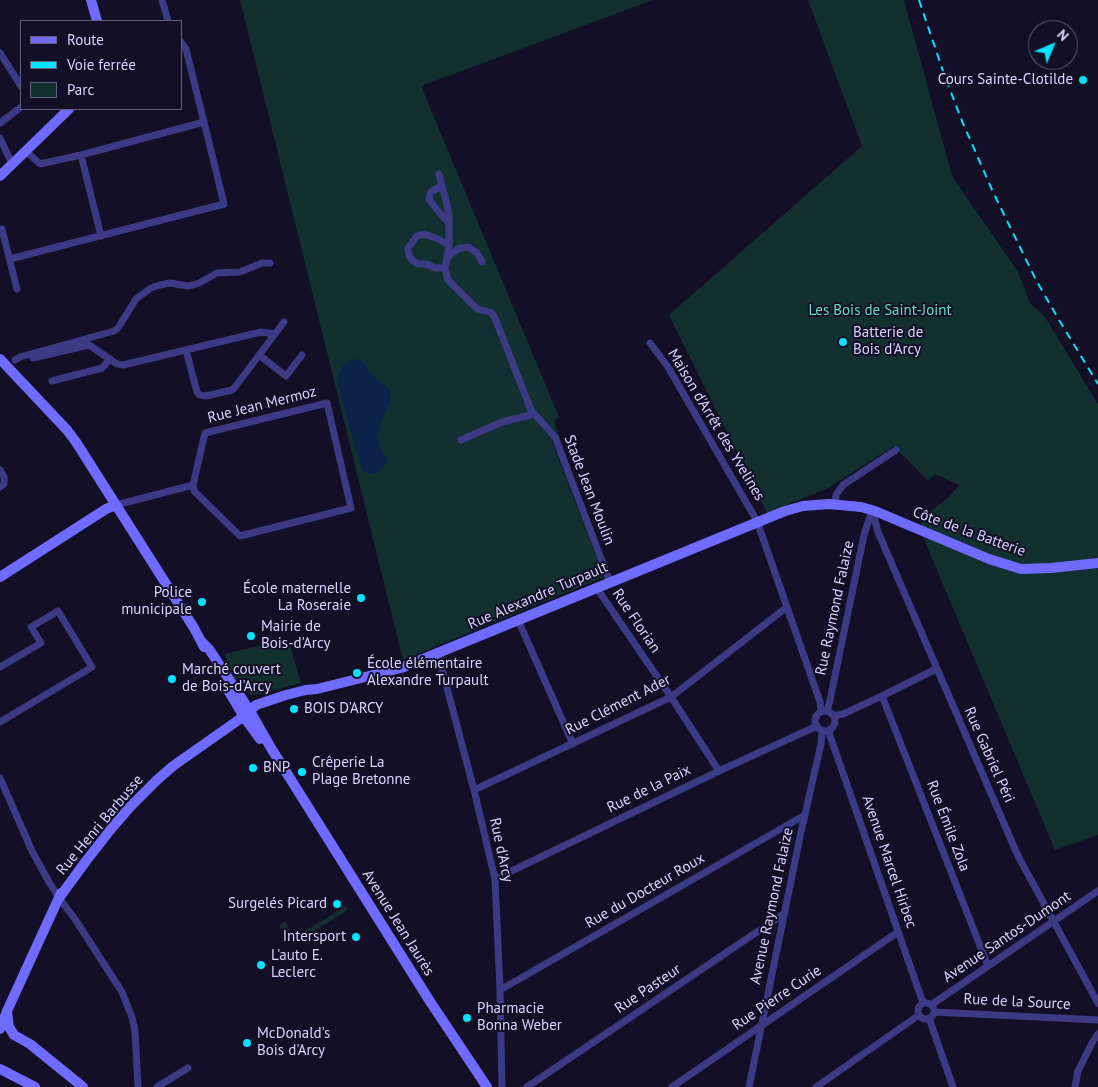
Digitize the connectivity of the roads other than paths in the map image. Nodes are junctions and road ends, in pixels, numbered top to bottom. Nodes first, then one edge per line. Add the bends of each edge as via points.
1 (92, 0) edge
2 (162, 0) edge
3 (97, 20) edge
4 (168, 20) edge
5 (182, 43) edge
6 (0, 53) edge
7 (20, 84) edge
8 (20, 108) edge
9 (68, 110) edge
10 (204, 122) junction
11 (0, 123) edge
12 (0, 138) edge
13 (26, 151) junction
14 (81, 155) junction
15 (12, 164) junction
16 (439, 174) dead end
17 (0, 176) edge
18 (442, 186) junction
19 (449, 223) junction
20 (2, 229) dead end
21 (101, 236) junction
22 (449, 245) junction
23 (10, 259) junction
24 (447, 259) junction
25 (482, 262) dead end
26 (270, 263) dead end
27 (445, 268) junction
28 (17, 289) dead end
29 (284, 322) dead end
30 (275, 334) junction
31 (650, 343) dead end
32 (186, 350) junction
33 (259, 355) junction
34 (302, 355) dead end
35 (0, 359) edge
36 (110, 359) junction
37 (11, 364) junction
38 (52, 381) dead end
39 (534, 414) junction
40 (461, 440) dead end
41 (896, 450) dead end
42 (0, 470) edge
43 (193, 485) junction
44 (0, 487) edge
45 (116, 505) junction
46 (836, 505) junction
47 (872, 510) junction
48 (891, 518) joint
49 (757, 521) junction
50 (1098, 563) edge
51 (0, 577) edge
52 (610, 582) junction
53 (596, 588) junction
54 (787, 607) junction
55 (518, 620) junction
56 (438, 654) junction
57 (0, 667) edge
58 (936, 669) junction
59 (882, 696) junction
60 (671, 697) junction
61 (824, 712) junction
62 (247, 714) junction
63 (834, 716) junction
64 (0, 722) edge
65 (823, 729) junction
66 (573, 744) junction
67 (720, 770) junction
68 (0, 778) edge
69 (474, 790) junction
70 (805, 815) junction
71 (495, 879) junction
72 (1098, 891) edge
73 (59, 898) junction
74 (785, 913) junction
75 (1053, 922) junction
76 (898, 932) junction
77 (988, 966) junction
78 (500, 990) junction
79 (923, 1003) junction
80 (1098, 1003) edge
81 (933, 1008) junction
82 (7, 1011) junction
83 (919, 1015) junction
84 (929, 1018) junction
85 (1098, 1020) edge
86 (762, 1024) junction
87 (0, 1029) edge
88 (1098, 1034) edge
89 (188, 1068) dead end
90 (0, 1070) edge
91 (0, 1076) edge
92 (22, 1087) edge
93 (35, 1087) edge
94 (83, 1087) edge
95 (138, 1087) edge
96 (157, 1087) edge
97 (487, 1087) edge
98 (502, 1087) edge
99 (527, 1087) edge
100 (672, 1087) edge
101 (749, 1087) edge
102 (816, 1087) edge
103 (953, 1087) edge
104 (1075, 1087) edge

1 - 3 main road
2 - 4 street
5 - 10 street
6 - 7 street
8 - 11 street
9 - 13 main road
10 - 14 street
10 - 21 street via 224,204
12 - 15 street
13 - 14 street via 40,164
13 - 15 main road
14 - 21 street
15 - 17 main road
16 - 18 street
18 - 19 street
18 - 19 street via 432,191 429,199
19 - 22 street
20 - 23 street
21 - 23 street
22 - 24 street
22 - 27 street via 424,234 417,236 408,248 409,256 418,264
23 - 28 street
24 - 25 street via 460,248 468,247
24 - 27 street
26 - 37 street via 240,272 217,273 192,285 160,284 136,299 114,331 20,356
27 - 39 street, Stade Jean Moulin via 448,280 473,305 492,312
29 - 30 street
30 - 32 street via 261,332
30 - 33 street
31 - 49 street, Maison d'Arrêt des Yvelines via 668,367
32 - 33 street via 200,396 232,390
32 - 36 street via 123,365
33 - 34 street via 286,376
35 - 37 main road, Avenue Jean Jaurès
36 - 37 street via 89,345
36 - 38 street via 102,368
37 - 45 main road, Avenue Jean Jaurès via 76,442
39 - 40 street via 502,422
39 - 52 street, Stade Jean Moulin via 555,437
41 - 46 street via 843,485 836,495
42 - 44 street via 4,477 4,484
43 - 43 street, Rue Jean Mermoz via 194,491 240,536 351,508 327,403 205,433
43 - 45 street
45 - 51 main road
45 - 62 main road, Avenue Jean Jaurès
46 - 47 main road, Rue Alexandre Turpault
46 - 49 main road, Rue Alexandre Turpault via 803,506
47 - 48 main road, Rue Alexandre Turpault
47 - 58 street, Rue Gabriel Péri via 878,532
47 - 61 street, Rue Raymond Falaize
48 - 50 main road, Côte de la Batterie via 1021,569
49 - 52 main road, Rue Alexandre Turpault
49 - 54 street
52 - 53 main road, Rue Alexandre Turpault
53 - 55 main road, Rue Alexandre Turpault
53 - 60 street, Rue Florian
54 - 60 street, Rue Clément Ader
54 - 61 street
55 - 56 main road, Rue Alexandre Turpault
55 - 66 street
56 - 62 main road, Rue Alexandre Turpault via 401,668 277,698 256,705
56 - 69 street, Rue d'Arcy
57 - 64 street via 41,643 31,627 58,611 92,667
58 - 59 street
58 - 75 street, Rue Gabriel Péri via 1018,856
59 - 63 street
59 - 77 street, Rue Émile Zola
60 - 66 street, Rue Clément Ader
60 - 67 street, Rue Florian
61 - 63 street
61 - 65 street via 816,717 816,723
62 - 73 main road, Rue Henri Barbusse via 171,761 146,782 86,850
62 - 97 main road, Avenue Jean Jaurès
63 - 65 street via 834,724
65 - 67 street, Rue de la Paix
65 - 70 street, Avenue Raymond Falaize
65 - 76 street, Avenue Marcel Hirbec
66 - 69 street, Rue Clément Ader
67 - 71 street, Rue de la Paix
68 - 73 street via 32,852
69 - 71 street, Rue d'Arcy
70 - 74 street, Avenue Raymond Falaize
70 - 78 street, Rue du Docteur Roux
71 - 78 street, Rue d'Arcy
72 - 75 street, Avenue Santos-Dumont
73 - 82 main road, Rue Henri Barbusse
73 - 95 street via 116,982 129,1008 135,1031
74 - 86 street, Avenue Raymond Falaize
74 - 99 street, Rue Pasteur
75 - 77 street, Avenue Santos-Dumont
75 - 80 street, Rue Gabriel Péri
76 - 79 street, Avenue Marcel Hirbec
76 - 86 street, Rue Pierre Curie
77 - 81 street, Avenue Santos-Dumont
78 - 98 street, Rue d'Arcy
79 - 81 street
79 - 83 street via 918,1008
81 - 84 street
81 - 85 street, Rue de la Source
82 - 87 main road, Rue Henri Barbusse
82 - 94 main road via 14,1036 30,1044
83 - 84 street
83 - 102 street
84 - 103 street
86 - 100 street, Rue Pierre Curie
86 - 101 street, Avenue Raymond Falaize
88 - 104 street via 1078,1071
89 - 96 street
90 - 93 main road
91 - 92 main road

